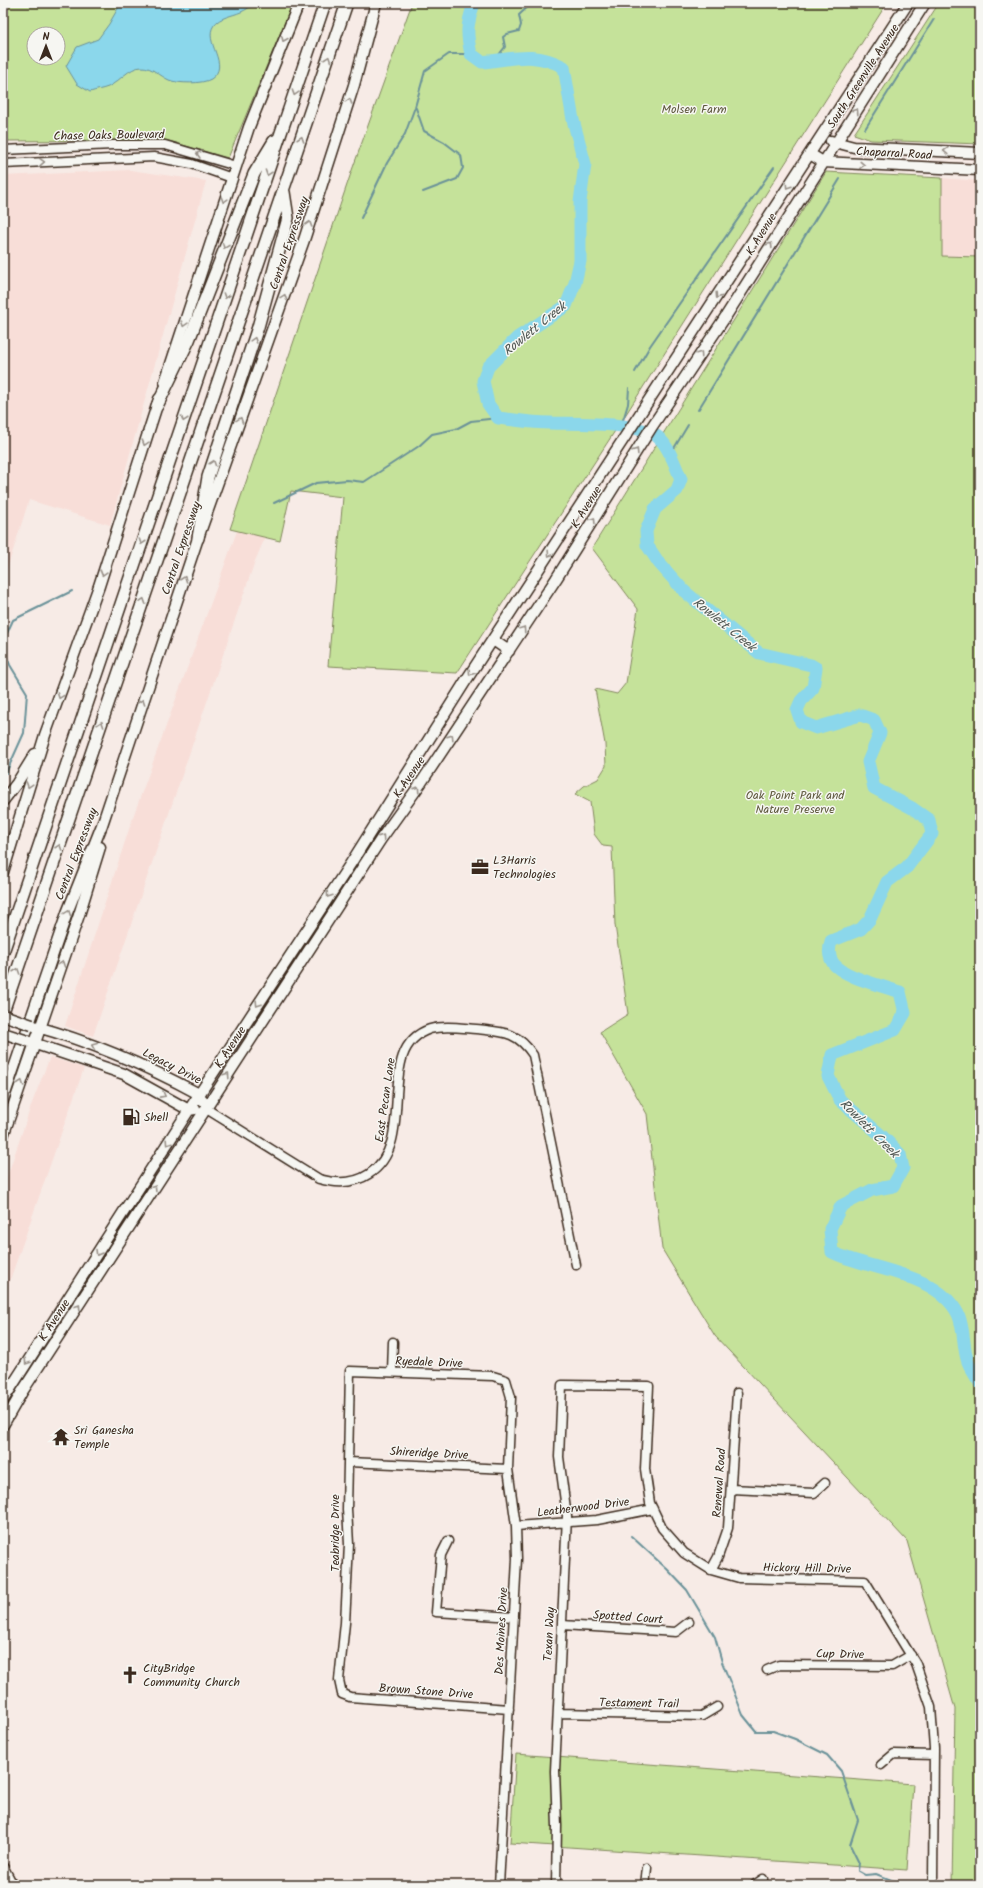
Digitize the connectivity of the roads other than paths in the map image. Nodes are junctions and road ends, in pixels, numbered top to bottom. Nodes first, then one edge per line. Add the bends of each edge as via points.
1 (299, 3) edge
2 (325, 3) edge
3 (347, 3) edge
4 (376, 3) edge
5 (925, 3) edge
6 (906, 7) edge
7 (915, 19) junction
8 (285, 123) junction
9 (820, 139) junction
10 (835, 144) junction
11 (94, 146) junction
12 (3, 150) edge
13 (980, 153) edge
14 (810, 154) junction
15 (94, 160) junction
16 (823, 162) junction
17 (3, 164) edge
18 (236, 166) junction
19 (980, 170) edge
20 (232, 178) junction
21 (284, 189) junction
22 (157, 406) junction
23 (198, 538) junction
24 (493, 640) junction
25 (509, 651) junction
26 (45, 735) junction
27 (416, 762) junction
28 (430, 770) junction
29 (118, 779) junction
30 (3, 801) edge
31 (351, 863) junction
32 (363, 869) junction
33 (3, 872) edge
34 (3, 952) edge
35 (3, 1014) edge
36 (36, 1027) junction
37 (3, 1033) edge
38 (32, 1042) junction
39 (131, 1060) junction
40 (124, 1074) junction
41 (199, 1094) junction
42 (3, 1100) edge
43 (205, 1108) junction
44 (189, 1110) junction
45 (3, 1136) edge
46 (133, 1197) junction
47 (143, 1205) junction
48 (576, 1264) dead end
49 (78, 1286) junction
50 (88, 1292) junction
51 (393, 1342) dead end
52 (350, 1371) joint
53 (392, 1372) junction
54 (506, 1380) joint
55 (562, 1385) joint
56 (737, 1393) dead end
57 (3, 1400) edge
58 (3, 1425) edge
59 (348, 1462) junction
60 (508, 1469) junction
61 (825, 1482) dead end
62 (731, 1489) junction
63 (653, 1509) junction
64 (567, 1523) junction
65 (516, 1526) junction
66 (448, 1541) dead end
67 (710, 1570) junction
68 (514, 1617) junction
69 (689, 1622) dead end
70 (562, 1625) junction
71 (911, 1655) junction
72 (767, 1670) dead end
73 (342, 1694) joint
74 (717, 1707) dead end
75 (509, 1709) junction
76 (558, 1713) junction
77 (934, 1755) junction
78 (881, 1765) dead end
79 (3, 1868) edge
80 (647, 1868) dead end
81 (763, 1879) dead end
82 (12, 1885) edge
83 (499, 1885) edge
84 (556, 1885) edge
85 (646, 1885) edge
86 (754, 1885) edge
87 (933, 1885) edge

1 -> 18 main road via 258,102
2 -> 8 highway
21 -> 3 highway, Central Expressway
23 -> 4 main road, Central Expressway via 304,240 354,85
5 - 7 main road, South Greenville Avenue
6 - 7 main road
6 - 9 main road, South Greenville Avenue
10 -> 7 main road, South Greenville Avenue
8 -> 22 highway via 254,174 189,340
8 -> 34 highway
9 - 10 main road, Chaparral Road
9 - 14 main road, K Avenue
13 -> 10 main road, Chaparral Road via 854,148
10 - 16 main road, K Avenue
11 - 12 street, Chase Oaks Boulevard
11 - 15 street
18 -> 11 street, Chase Oaks Boulevard via 165,145
14 - 16 main road, Chaparral Road
14 -> 24 main road, K Avenue
17 -> 15 street, Chase Oaks Boulevard
15 - 20 street, Chase Oaks Boulevard via 154,157 192,164
16 -> 19 main road, Chaparral Road
25 -> 16 main road, K Avenue
18 - 20 main road
20 -> 22 main road
23 -> 21 highway via 208,477 258,327 288,218
35 -> 21 highway, Central Expressway
22 -> 26 main road via 99,586
29 -> 23 main road, Central Expressway
24 - 25 main road
24 -> 27 main road, K Avenue
28 -> 25 main road, K Avenue
26 - 30 main road via 24,772
26 -> 33 main road
27 - 28 main road
27 - 31 main road, K Avenue
32 -> 28 main road, K Avenue
36 -> 29 main road via 91,877
42 -> 29 main road, Central Expressway via 67,913 98,838
31 - 32 main road
31 -> 41 main road, K Avenue
43 -> 32 main road, K Avenue
35 - 36 main road, Legacy Drive, bridge
36 - 38 main road
39 -> 36 main road, Legacy Drive
37 - 38 main road, bridge
38 - 40 main road
45 -> 38 main road
39 - 40 main road
39 - 41 main road, Legacy Drive
40 -> 44 main road
41 - 43 main road, Legacy Drive
41 - 44 main road, K Avenue
43 - 44 main road
47 -> 43 main road, K Avenue
43 - 48 street, East Pecan Lane via 320,1179 351,1182 362,1179 374,1171 389,1153 396,1122 401,1062 405,1050 417,1036 432,1029 443,1028 476,1029 514,1035 525,1043 533,1055
44 -> 46 main road, K Avenue
46 - 47 main road
46 -> 49 main road, K Avenue
47 - 50 main road, K Avenue
49 - 50 main road
49 -> 57 main road, K Avenue
58 -> 50 main road, K Avenue
51 - 53 street
52 - 53 street, Ryedale Drive
52 - 59 street, Teabridge Drive
53 - 54 street, Ryedale Drive via 493,1376
54 - 60 street, Des Moines Drive via 511,1397
55 - 63 street, Hickory Hill Drive via 649,1386 645,1469
55 - 64 street, Texan Way via 559,1458
56 - 62 street, Renewal Road
59 - 60 street, Shireridge Drive
59 - 73 street, Teabridge Drive via 349,1544 339,1680
60 - 65 street, Des Moines Drive
61 - 62 street via 814,1493
62 - 67 street, Renewal Road via 728,1528 718,1557
63 - 64 street, Leatherwood Drive
63 - 67 street, Hickory Hill Drive via 662,1528 684,1553
64 - 65 street, Leatherwood Drive
64 - 70 street, Texan Way
65 - 68 street, Des Moines Drive
66 - 68 street via 440,1555 436,1612
67 - 71 street, Hickory Hill Drive via 739,1578 866,1581
68 - 75 street, Des Moines Drive
69 - 70 street, Spotted Court via 676,1632
70 - 76 street, Texan Way
71 - 72 street, Cup Drive via 892,1666 779,1665
71 - 77 street, Hickory Hill Drive via 931,1707
73 - 75 street, Brown Stone Drive via 350,1697
74 - 76 street, Testament Trail via 702,1716
75 - 83 street, Des Moines Drive
76 - 84 street, Texan Way via 555,1771
77 - 78 street via 894,1754
77 - 87 street, Hickory Hill Drive
79 - 82 main road
80 - 85 street
81 - 86 street

